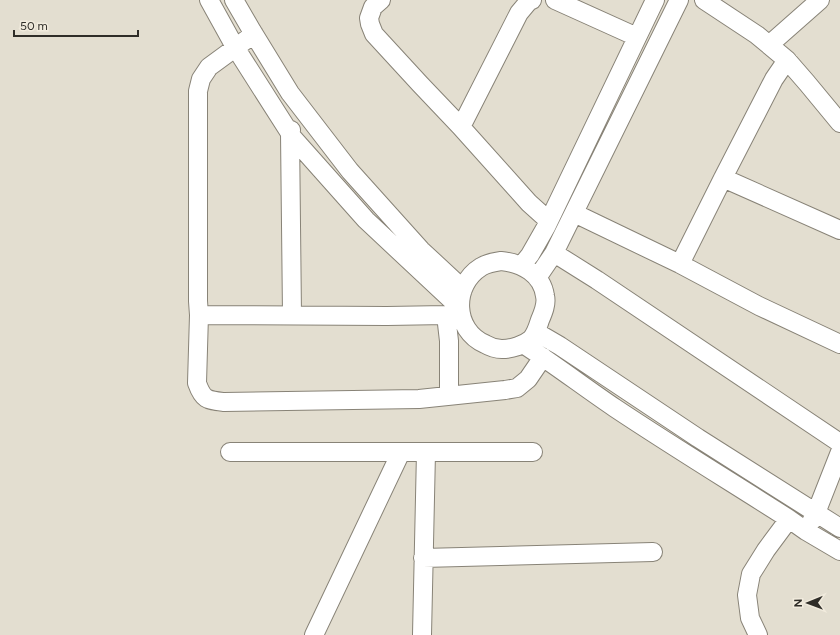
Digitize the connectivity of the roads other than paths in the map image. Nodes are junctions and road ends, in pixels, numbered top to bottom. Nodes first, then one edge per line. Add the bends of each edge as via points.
1 (208, 0) edge
2 (234, 0) edge
3 (381, 0) edge
4 (532, 0) edge
5 (555, 0) edge
6 (655, 0) edge
7 (679, 0) edge
8 (704, 0) edge
9 (820, 0) edge
10 (254, 34) junction
11 (637, 37) junction
12 (769, 45) junction
13 (235, 47) junction
14 (787, 60) junction
15 (303, 110) junction
16 (840, 123) edge
17 (461, 127) junction
18 (290, 133) junction
19 (723, 178) junction
20 (574, 213) junction
21 (549, 221) junction
22 (840, 230) edge
23 (554, 253) junction
24 (680, 264) junction
25 (522, 265) junction
26 (537, 278) junction
27 (462, 289) junction
28 (456, 314) junction
29 (199, 315) junction
30 (292, 315) junction
31 (529, 338) junction
32 (840, 344) edge
33 (543, 357) junction
34 (449, 396) junction
35 (840, 443) edge
36 (230, 452) dead end
37 (401, 452) junction
38 (426, 452) junction
39 (533, 452) dead end
40 (840, 452) edge
41 (816, 513) junction
42 (789, 520) junction
43 (840, 528) edge
44 (806, 531) junction
45 (840, 551) edge
46 (653, 552) dead end
47 (424, 558) junction
48 (314, 635) edge
49 (422, 635) edge
50 (758, 635) edge

1 - 13 street
2 - 10 street
3 - 17 street via 373,7 370,18 374,34
4 - 17 street via 519,13
5 - 11 street
6 - 11 street
7 - 20 street
8 - 12 street
9 - 12 street
10 - 13 street
10 - 15 street
11 - 21 street
12 - 14 street
13 - 18 street
13 - 29 street via 209,68 201,78 198,92
14 - 16 street
14 - 19 street via 774,79
15 - 18 street
15 - 27 street via 350,172 421,250
17 - 21 street via 529,203
18 - 28 street via 366,220
18 - 30 street
19 - 22 street
19 - 24 street
20 - 23 street
20 - 24 street
21 - 25 street via 537,245
23 - 26 street
23 - 35 street
24 - 32 street via 759,306
25 - 26 street
25 - 27 street via 501,261 482,266 467,280
26 - 31 street via 546,297 544,311
27 - 28 street
28 - 30 street
28 - 31 street via 472,335 490,347 512,348
28 - 34 street via 449,341
29 - 30 street
29 - 34 street via 196,383 206,399 224,402 419,399
31 - 33 street
31 - 41 street via 560,346
33 - 34 street via 528,379 517,388
33 - 42 street via 578,383
36 - 37 street
37 - 38 street
37 - 48 street
38 - 39 street
38 - 47 street
40 - 41 street
41 - 43 street
41 - 44 street
42 - 44 street
42 - 50 street via 751,574 746,595 750,618
44 - 45 street
46 - 47 street
47 - 49 street

